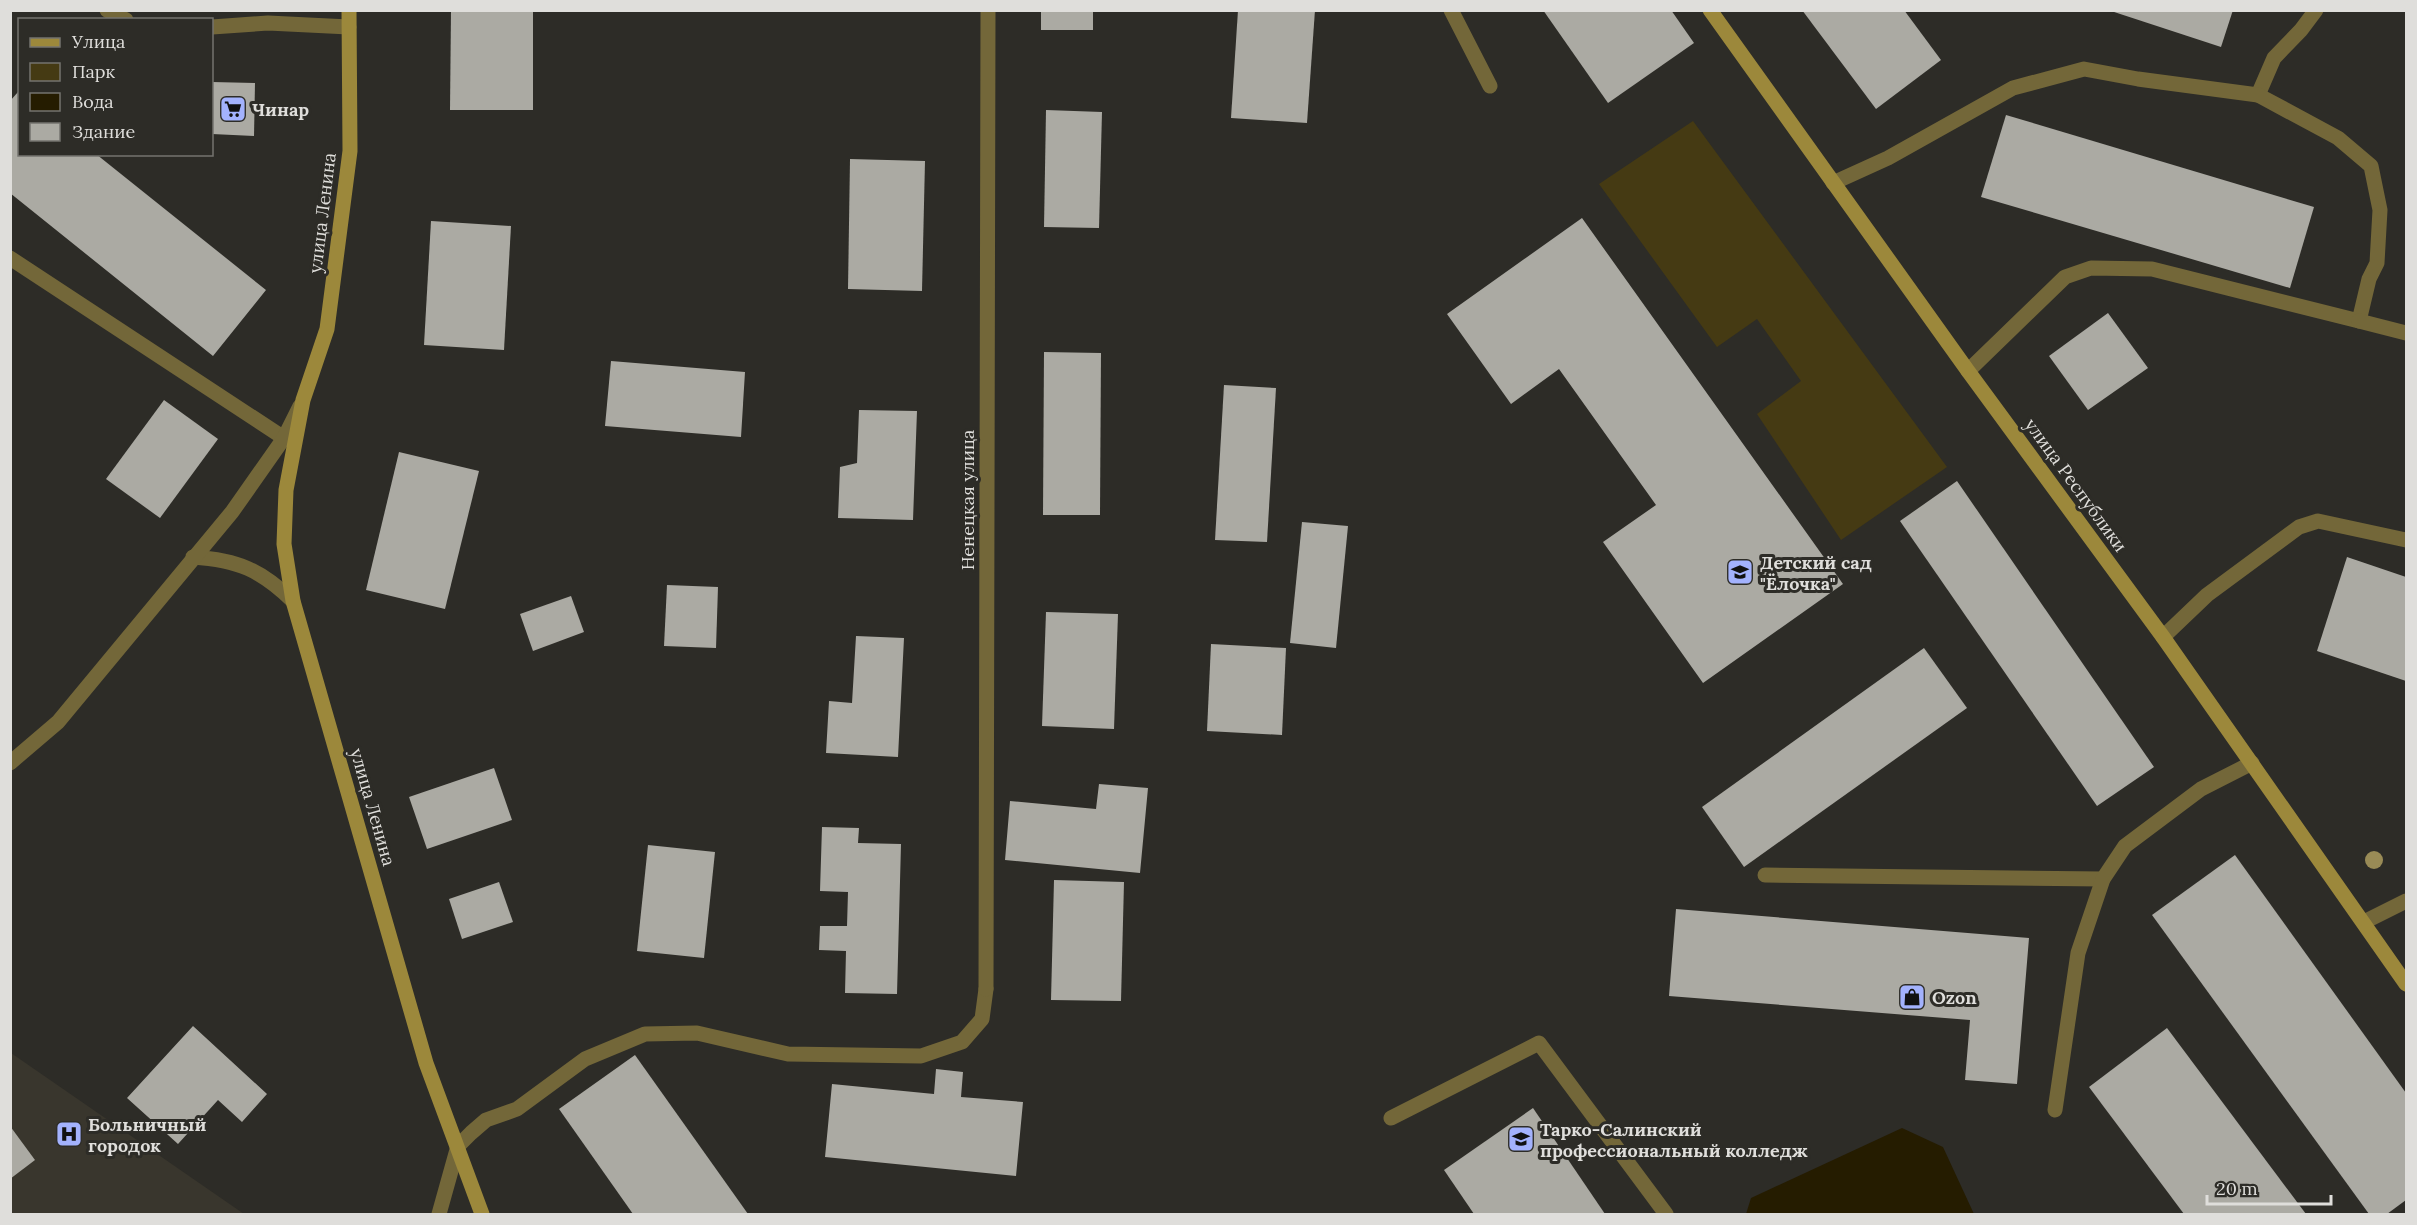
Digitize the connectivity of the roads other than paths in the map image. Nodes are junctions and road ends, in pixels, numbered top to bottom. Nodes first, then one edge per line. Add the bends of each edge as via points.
1 (107, 10) edge
2 (349, 10) edge
3 (988, 10) edge
4 (1451, 10) edge
5 (1710, 10) edge
6 (2316, 10) edge
7 (122, 18) edge
8 (213, 27) edge
9 (350, 27) junction
10 (1490, 86) dead end
11 (2258, 95) junction
12 (1833, 183) junction
13 (10, 258) edge
14 (2359, 321) junction
15 (2406, 333) edge
16 (1968, 370) junction
17 (303, 400) junction
18 (284, 438) junction
19 (2406, 540) edge
20 (194, 557) junction
21 (293, 601) junction
22 (2163, 637) junction
23 (10, 763) edge
24 (2252, 763) junction
25 (1765, 875) dead end
26 (2103, 879) junction
27 (2406, 901) edge
28 (2364, 922) junction
29 (2406, 984) edge
30 (2055, 1110) dead end
31 (1391, 1118) dead end
32 (458, 1146) junction
33 (439, 1215) edge
34 (482, 1215) edge
35 (1666, 1215) edge

1 - 7 street
2 - 9 street, улица Ленина
3 - 32 street, Ненецкая улица via 986,989 981,1019 962,1042 921,1056 788,1054 697,1033 645,1034 585,1059 517,1109 486,1120
4 - 10 street
5 - 12 street, улица Республики
6 - 11 street via 2274,58
8 - 9 street via 268,23
9 - 17 street, улица Ленина via 350,151 327,329
11 - 12 street via 2084,69 2013,88 1888,158
11 - 14 street via 2338,138 2371,166 2380,210 2377,263
12 - 16 street, улица Республики
13 - 18 street
14 - 15 street
14 - 16 street via 2152,269 2091,268 2065,278
16 - 22 street, улица Республики
17 - 18 street, улица Ленина
17 - 21 street, улица Ленина via 286,490 284,544
18 - 20 street, улица Ленина via 232,512
19 - 22 street via 2318,521 2299,527 2207,596
20 - 21 street via 222,559 250,568 274,582
20 - 23 street, улица Ленина via 58,722
21 - 32 street, улица Ленина via 426,1063
22 - 24 street, улица Республики
24 - 26 street via 2201,789 2125,846
24 - 28 street, улица Республики
25 - 26 street
26 - 30 street via 2078,953
27 - 28 street
28 - 29 street, улица Республики
31 - 35 street via 1539,1042
32 - 33 street
32 - 34 street, улица Ленина

